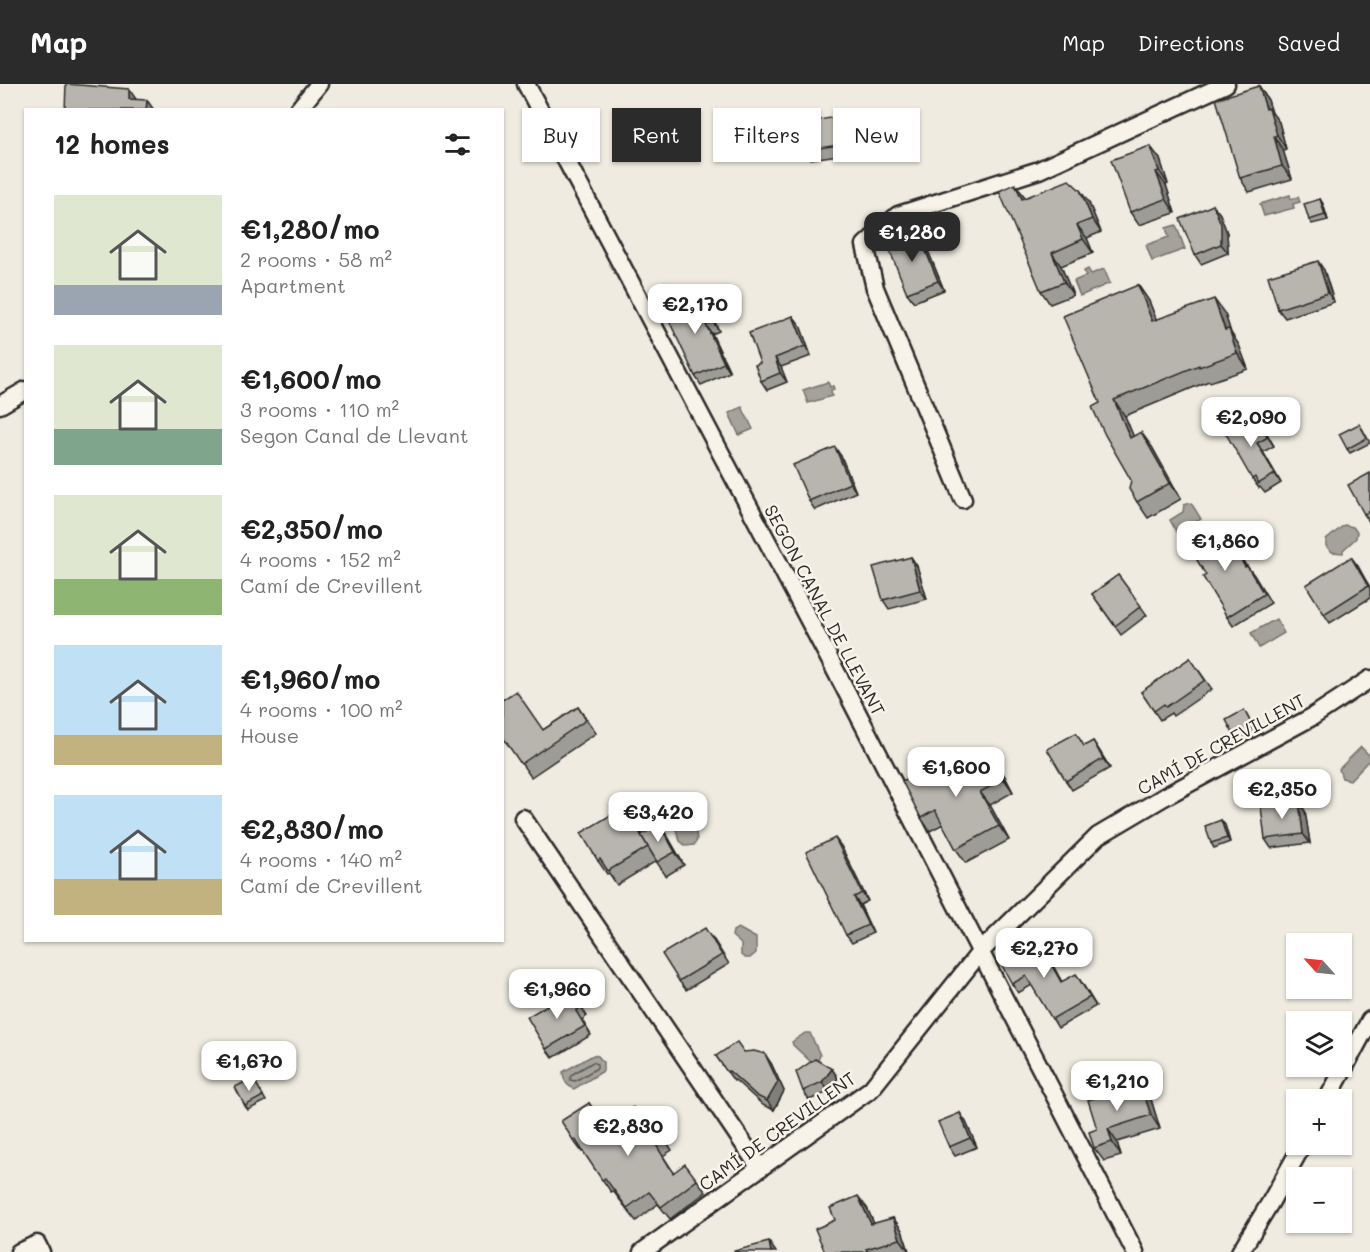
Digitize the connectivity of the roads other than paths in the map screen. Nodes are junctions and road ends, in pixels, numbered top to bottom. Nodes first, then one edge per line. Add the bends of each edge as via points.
1 (318, 84) edge
2 (526, 84) edge
3 (1226, 84) edge
4 (300, 108) edge
5 (24, 391) edge
6 (0, 405) edge
7 (963, 499) dead end
8 (1370, 679) edge
9 (523, 818) dead end
10 (981, 951) junction
11 (1370, 1020) edge
12 (1333, 1089) edge
13 (1297, 1155) edge
14 (760, 1168) junction
15 (19, 1252) edge
16 (41, 1252) edge
17 (642, 1252) edge
18 (1135, 1252) edge
19 (1240, 1252) edge

1 - 4 street
2 - 10 street, SEGON CANAL DE LLEVANT
3 - 7 street via 1039,170 898,215 865,245 875,288
5 - 6 street
8 - 10 street, CAMÍ DE CREVILLENT via 1312,717 1098,836
9 - 14 street
10 - 14 street, CAMÍ DE CREVILLENT via 871,1089
10 - 18 street, SEGON CANAL DE LLEVANT
11 - 12 street
13 - 19 street
14 - 17 street, CAMÍ DE CREVILLENT
15 - 16 street via 37,1244

